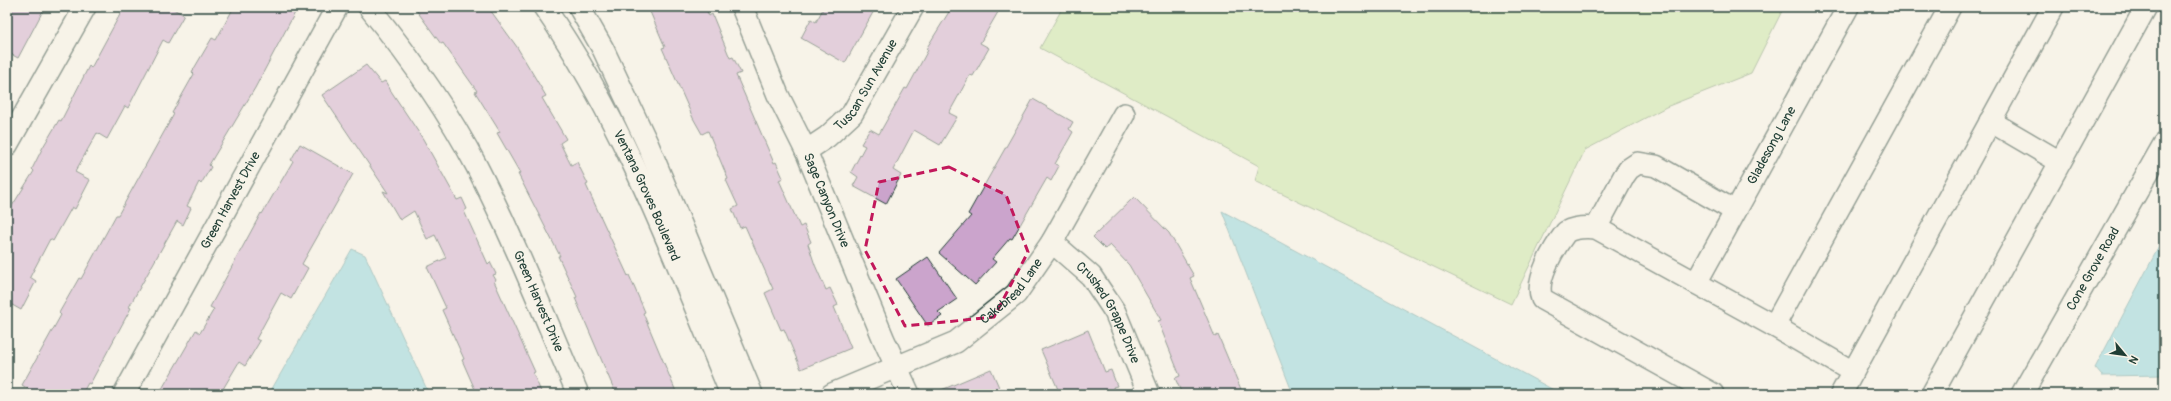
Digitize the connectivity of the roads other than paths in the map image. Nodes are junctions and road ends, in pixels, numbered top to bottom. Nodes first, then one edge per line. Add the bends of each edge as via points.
1 (85, 7) edge
2 (337, 7) edge
3 (369, 7) edge
4 (544, 7) edge
5 (579, 7) edge
6 (742, 7) edge
7 (913, 7) edge
8 (1848, 7) edge
9 (1950, 7) edge
10 (2053, 7) edge
11 (2146, 7) edge
12 (1124, 114) dead end
13 (1990, 122) junction
14 (2164, 144) edge
15 (7, 145) edge
16 (806, 151) junction
17 (2060, 162) junction
18 (1736, 211) junction
19 (1596, 228) junction
20 (1052, 242) junction
21 (1696, 283) junction
22 (1774, 326) junction
23 (897, 368) junction
24 (1853, 372) junction
25 (124, 394) edge
26 (578, 394) edge
27 (732, 394) edge
28 (752, 394) edge
29 (832, 394) edge
30 (909, 394) edge
31 (1149, 394) edge
32 (1713, 394) edge
33 (1841, 394) edge
34 (1932, 394) edge
35 (2022, 394) edge

1 - 15 street
2 - 25 street, Green Harvest Drive
3 - 26 street, Green Harvest Drive via 417,71 477,167 507,229
4 - 27 street, Ventana Groves Boulevard via 577,56 604,103
5 - 28 street, Ventana Groves Boulevard via 603,49 648,145
6 - 16 street, Sage Canyon Drive via 778,95
7 - 16 street, Tuscan Sun Avenue via 852,114 827,137
8 - 18 street, Gladesong Lane
9 - 22 street
10 - 13 street
11 - 17 street
12 - 20 street, Cakebread Lane
13 - 17 street
13 - 24 street
14 - 35 street, Cone Grove Road
16 - 23 street, Sage Canyon Drive
17 - 34 street
18 - 19 street via 1656,166 1638,163 1624,176
18 - 21 street, Gladesong Lane
19 - 21 street
19 - 32 street via 1572,229 1563,237 1540,282 1539,291 1542,299
20 - 23 street, Cakebread Lane via 1016,294 989,316 956,342
20 - 31 street, Crushed Grappe Drive via 1091,276 1115,312
21 - 22 street
22 - 24 street
23 - 29 street, Cakebread Lane
23 - 30 street, Sage Canyon Drive
24 - 33 street

